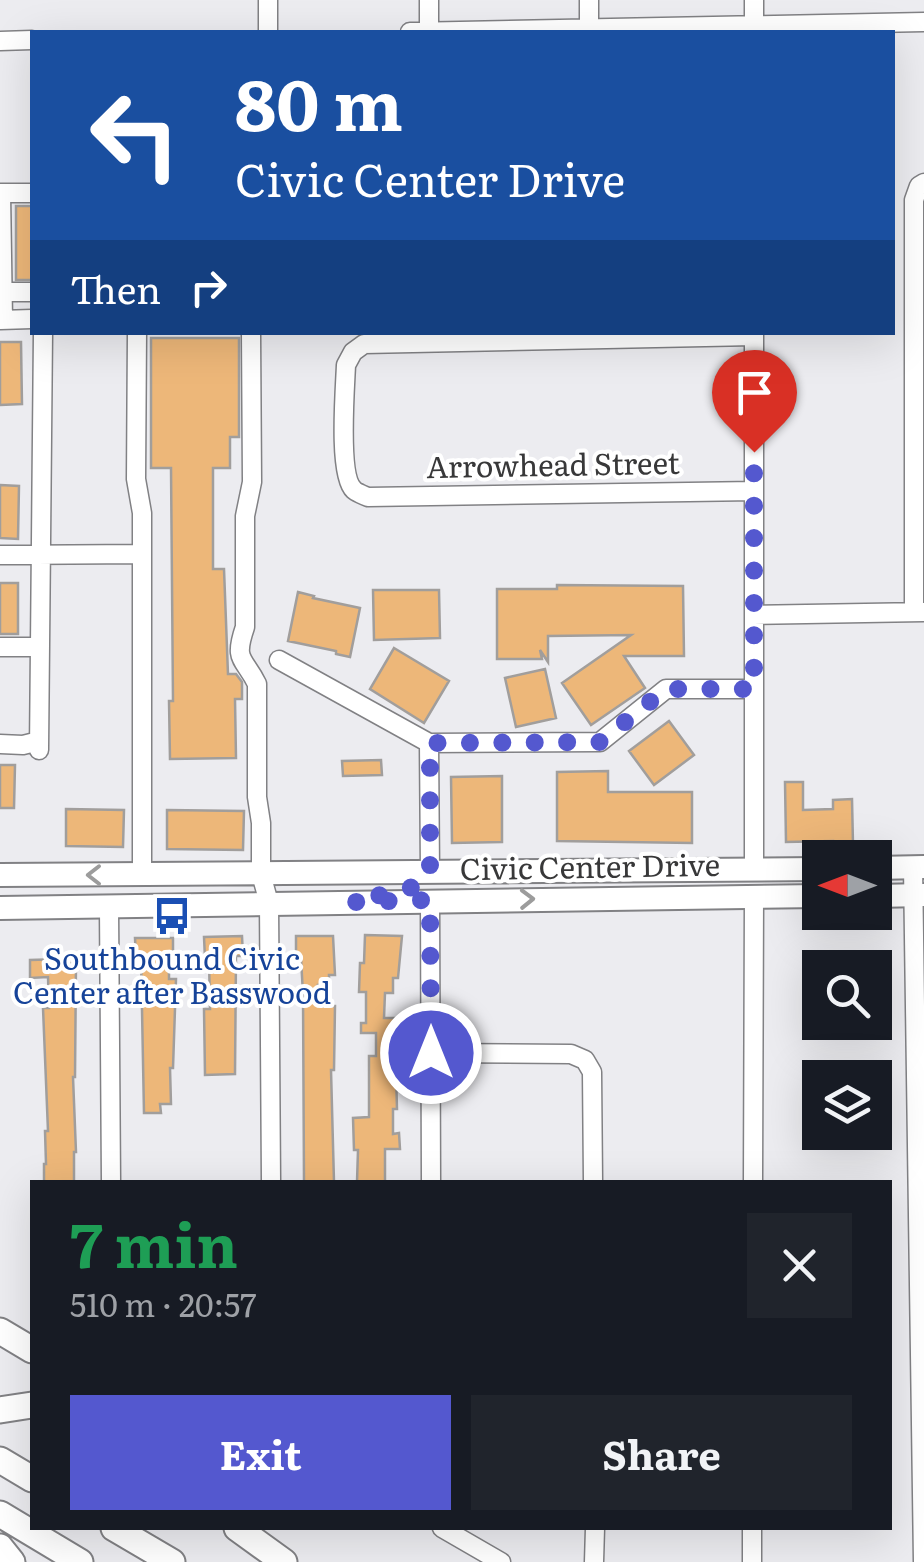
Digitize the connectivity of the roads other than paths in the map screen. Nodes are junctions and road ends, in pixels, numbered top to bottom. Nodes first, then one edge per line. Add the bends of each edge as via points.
1 (268, 0) edge
2 (428, 0) edge
3 (589, 0) edge
4 (754, 0) edge
5 (924, 22) edge
6 (589, 29) junction
7 (754, 29) edge
8 (268, 30) edge
9 (428, 30) edge
10 (535, 30) edge
11 (0, 40) edge
12 (30, 40) edge
13 (921, 184) edge
14 (30, 193) edge
15 (2, 292) junction
16 (30, 292) edge
17 (2, 320) edge
18 (30, 320) edge
19 (43, 335) edge
20 (137, 335) edge
21 (250, 335) edge
22 (715, 335) edge
23 (754, 335) edge
24 (754, 491) junction
25 (42, 554) junction
26 (142, 554) junction
27 (0, 555) edge
28 (919, 612) edge
29 (754, 615) junction
30 (0, 647) edge
31 (40, 647) junction
32 (279, 660) dead end
33 (754, 689) junction
34 (430, 743) junction
35 (0, 744) edge
36 (918, 867) edge
37 (892, 868) edge
38 (802, 869) edge
39 (754, 870) junction
40 (430, 872) junction
41 (521, 872) junction
42 (261, 874) junction
43 (802, 874) edge
44 (0, 875) edge
45 (142, 875) junction
46 (754, 896) junction
47 (802, 896) edge
48 (892, 896) edge
49 (918, 896) edge
50 (670, 897) junction
51 (430, 900) junction
52 (352, 902) junction
53 (269, 904) junction
54 (0, 908) edge
55 (109, 908) junction
56 (431, 1053) junction
57 (111, 1180) edge
58 (271, 1180) edge
59 (431, 1180) edge
60 (593, 1180) edge
61 (753, 1180) edge
62 (0, 1331) edge
63 (30, 1349) edge
64 (30, 1405) edge
65 (0, 1410) edge
66 (0, 1460) edge
67 (30, 1479) edge
68 (0, 1514) edge
69 (117, 1530) edge
70 (241, 1530) edge
71 (265, 1530) edge
72 (446, 1530) edge
73 (595, 1530) edge
74 (752, 1530) edge
75 (0, 1547) edge
76 (12, 1562) edge
77 (80, 1562) edge
78 (172, 1562) edge
79 (284, 1562) edge
80 (502, 1562) edge
81 (594, 1562) edge
82 (752, 1562) edge
83 (923, 1562) edge

1 - 8 street
2 - 9 street
3 - 6 street
4 - 7 street
5 - 7 street
6 - 7 street
6 - 10 street
11 - 12 street
13 - 28 street via 914,200
14 - 15 street via 2,193
15 - 16 street
15 - 17 street
17 - 18 street
19 - 25 street
20 - 26 street
21 - 42 street via 252,482 244,516 240,651 257,684
22 - 24 street, Arrowhead Street via 364,344 346,365 347,480 368,497
23 - 24 street
24 - 29 street
25 - 26 street
25 - 27 street
25 - 31 street
26 - 45 street
28 - 29 street
29 - 33 street
30 - 31 street
31 - 35 street via 39,746
32 - 34 street
33 - 34 street via 666,689 600,742
33 - 39 street
34 - 40 street
36 - 37 main road
36 - 49 street
38 - 39 main road, Civic Center Drive
39 - 41 main road, Civic Center Drive
39 - 50 main road via 731,884 683,886
40 - 41 main road, Civic Center Drive
40 - 42 main road, Civic Center Drive
40 - 52 main road via 417,886
41 - 51 main road via 440,888
42 - 45 main road, Civic Center Drive
42 - 53 street
43 - 46 main road via 762,883
45 -> 44 main road, Civic Center Drive
46 - 47 main road, Civic Center Drive
46 - 50 main road, Civic Center Drive
46 - 61 street
48 - 49 main road
49 - 83 street
51 -> 50 main road, Civic Center Drive
51 - 52 main road, Civic Center Drive
51 - 56 street
52 - 53 main road, Civic Center Drive
53 - 55 main road, Civic Center Drive
53 - 58 street
54 - 55 main road, Civic Center Drive
55 - 57 street
56 - 59 street
56 - 60 street via 572,1054 585,1060 592,1072
62 - 63 highway
64 - 65 highway
66 - 67 highway
68 - 77 highway
69 - 78 highway
70 - 79 highway
71 - 79 highway
72 - 80 street
73 - 81 street
74 - 82 street
75 - 76 highway

